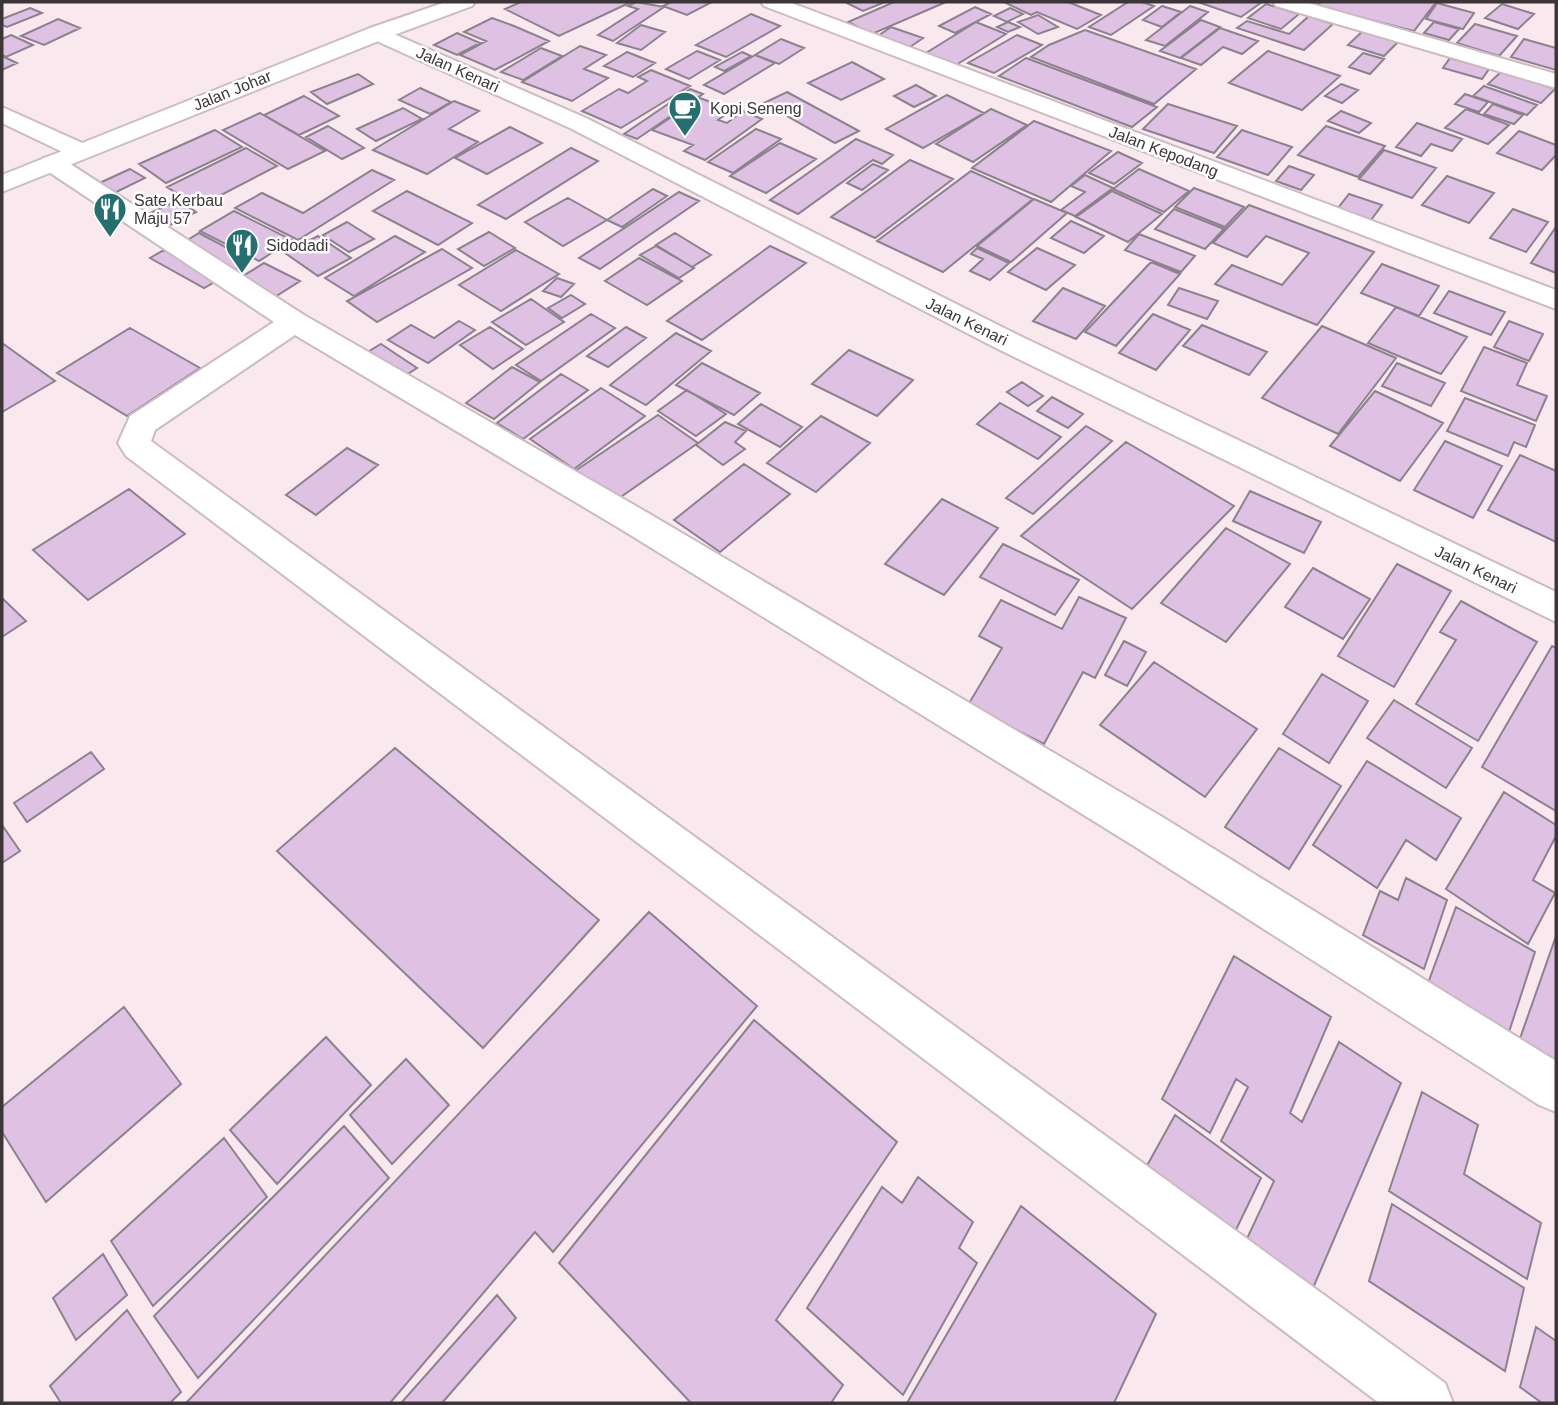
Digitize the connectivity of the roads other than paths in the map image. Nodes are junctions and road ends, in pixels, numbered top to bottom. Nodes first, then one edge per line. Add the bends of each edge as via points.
1 (465, 2) edge
2 (771, 2) edge
3 (1283, 2) edge
4 (377, 33) junction
5 (1556, 81) edge
6 (2, 114) edge
7 (66, 157) junction
8 (2, 184) edge
9 (1556, 300) edge
10 (294, 323) junction
11 (1556, 608) edge
12 (1556, 1087) edge
13 (1425, 1403) edge

1 - 4 street, Jalan Johar
2 - 9 street, Jalan Kepodang
3 - 5 street
4 - 7 street, Jalan Johar
4 - 11 street, Jalan Kenari via 578,123 1006,341
6 - 7 street
7 - 8 street, Jalan Johar
7 - 10 street
10 - 12 street via 636,522 1149,832
10 - 13 street via 153,414 136,433 137,448

